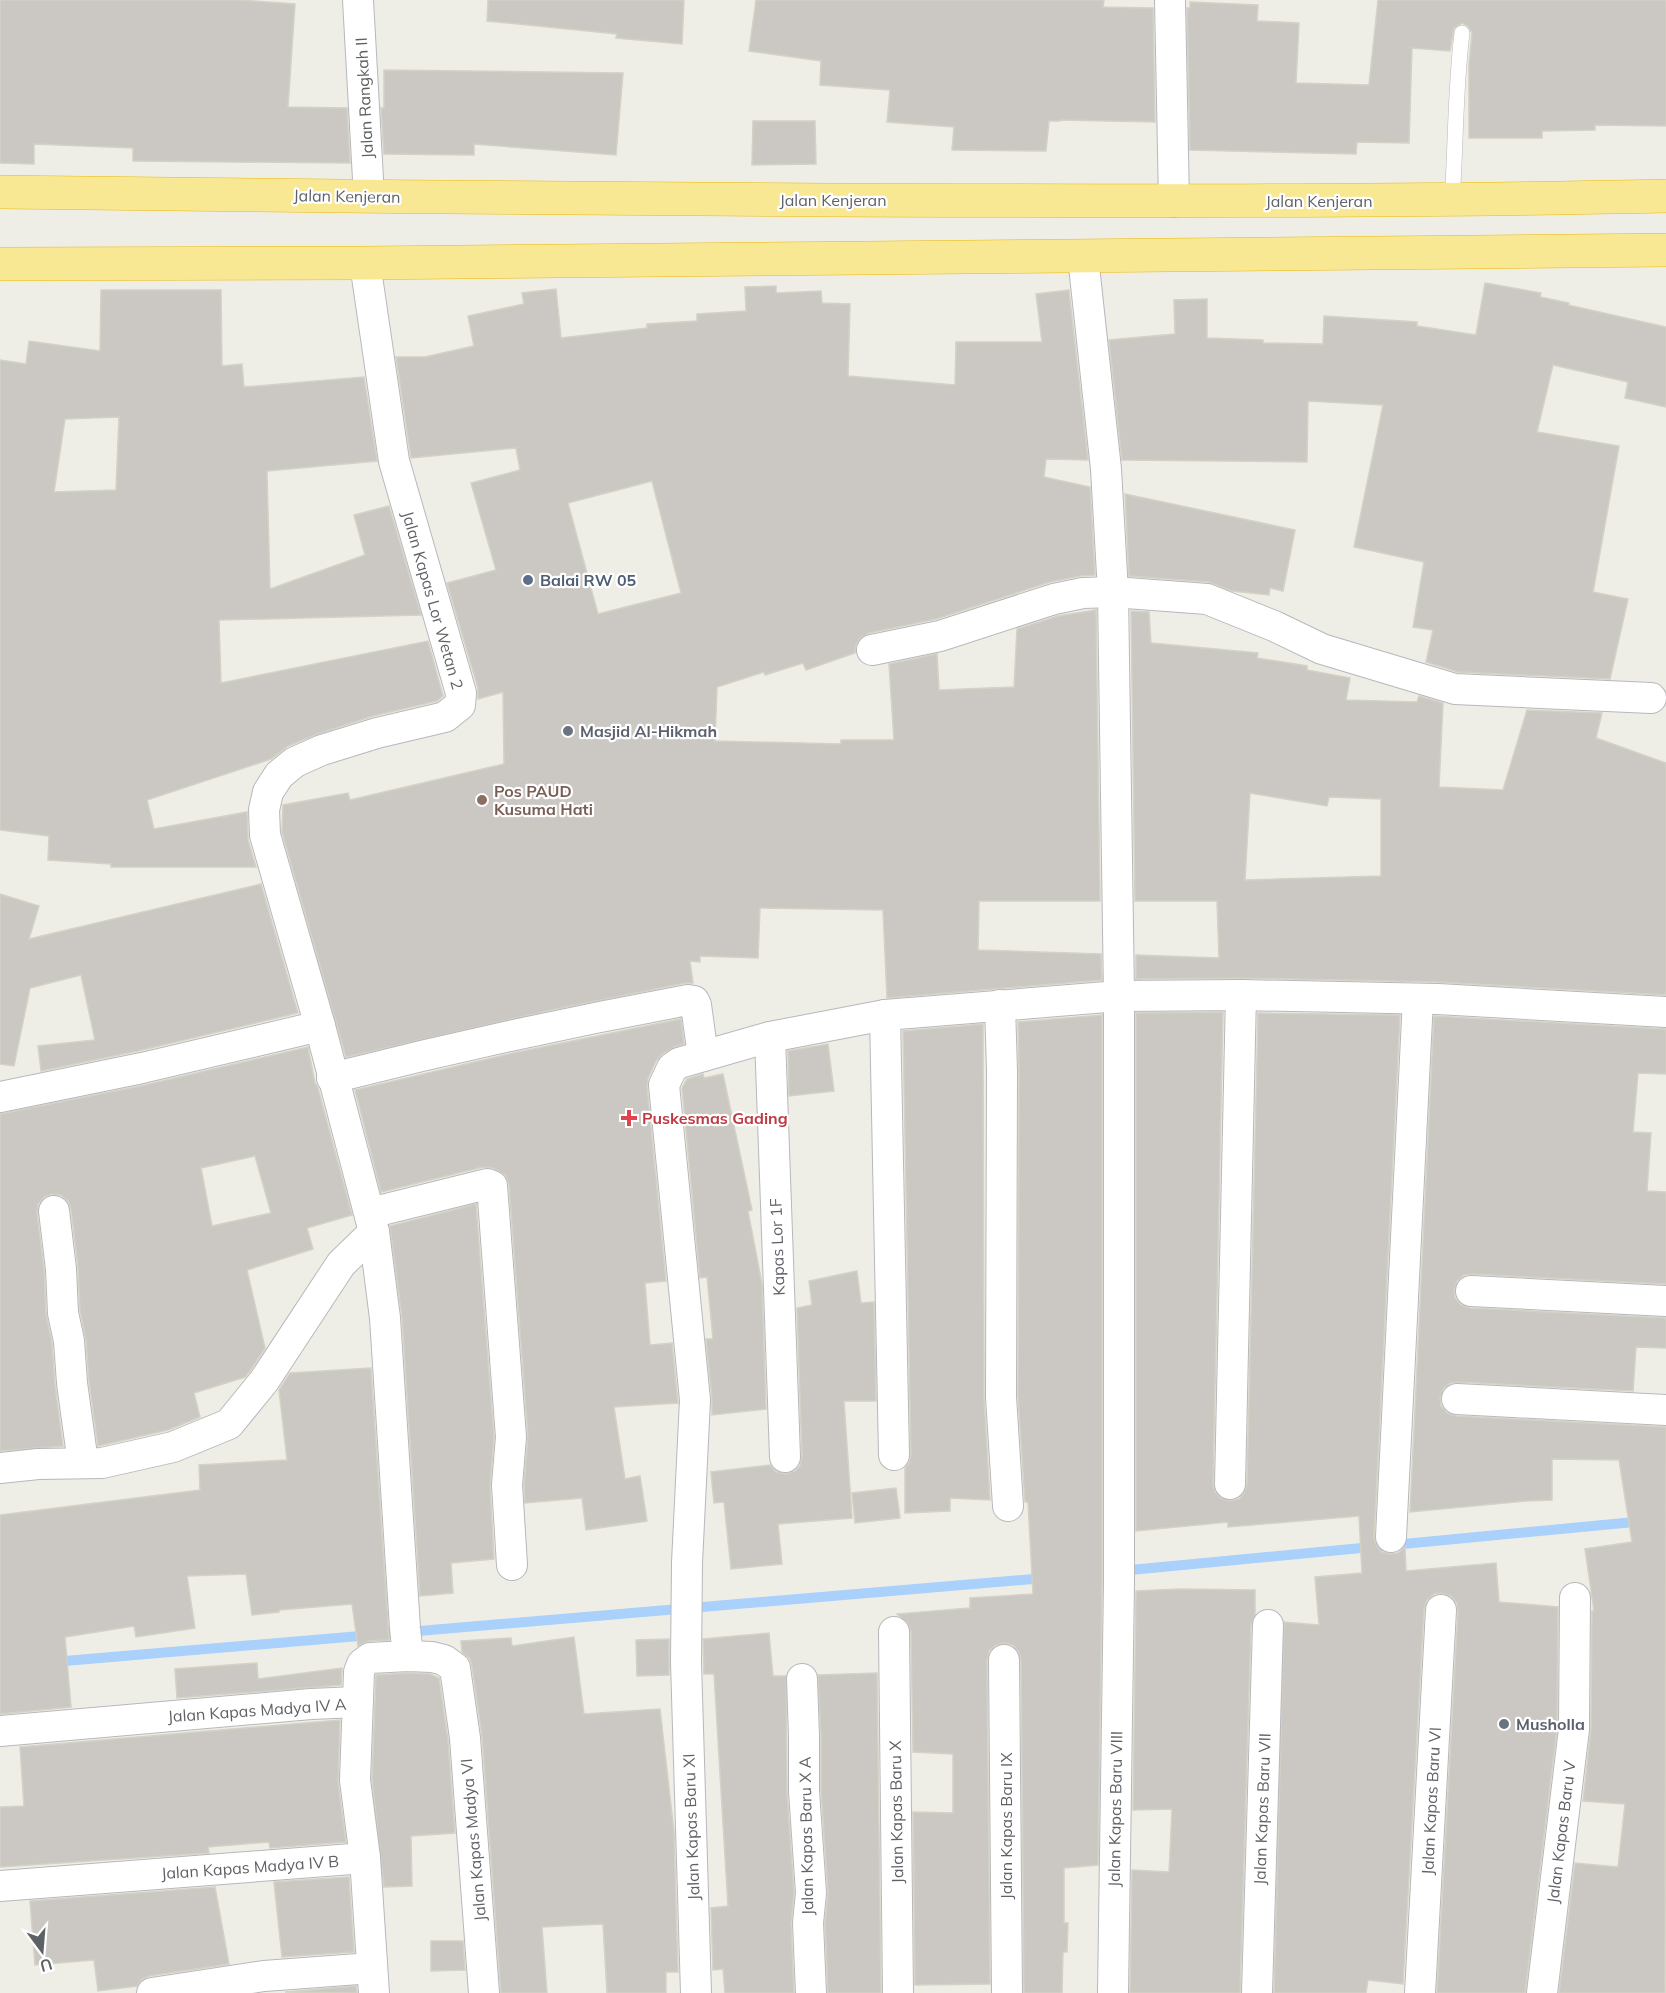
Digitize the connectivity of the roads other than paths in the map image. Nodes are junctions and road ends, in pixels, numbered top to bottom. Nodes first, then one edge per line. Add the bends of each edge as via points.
1 (358, 0) edge
2 (1170, 0) edge
3 (1462, 33) dead end
4 (0, 192) edge
5 (1666, 196) edge
6 (369, 197) junction
7 (1452, 201) junction
8 (1174, 202) junction
9 (1666, 250) edge
10 (1083, 256) junction
11 (365, 262) junction
12 (0, 264) edge
13 (1113, 592) junction
14 (872, 650) dead end
15 (1651, 698) dead end
16 (1241, 995) junction
17 (1119, 996) junction
18 (1418, 999) junction
19 (1000, 1005) junction
20 (1666, 1012) edge
21 (885, 1015) junction
22 (320, 1026) junction
23 (770, 1037) junction
24 (703, 1056) junction
25 (332, 1078) junction
26 (0, 1097) edge
27 (54, 1211) dead end
28 (372, 1222) junction
29 (1471, 1291) dead end
30 (1666, 1301) edge
31 (1457, 1399) dead end
32 (1666, 1410) edge
33 (894, 1455) dead end
34 (784, 1457) dead end
35 (83, 1463) junction
36 (0, 1467) edge
37 (1230, 1484) dead end
38 (1008, 1506) dead end
39 (1391, 1537) dead end
40 (512, 1564) dead end
41 (1575, 1598) dead end
42 (1441, 1610) dead end
43 (1268, 1625) dead end
44 (894, 1632) dead end
45 (407, 1644) junction
46 (1005, 1660) dead end
47 (802, 1678) dead end
48 (357, 1702) junction
49 (0, 1731) edge
50 (365, 1858) junction
51 (0, 1886) edge
52 (373, 1980) edge
53 (152, 1993) edge
54 (484, 1993) edge
55 (696, 1993) edge
56 (811, 1993) edge
57 (898, 1993) edge
58 (1007, 1993) edge
59 (1113, 1993) edge
60 (1257, 1993) edge
61 (1420, 1993) edge
62 (1542, 1993) edge

1 - 6 street, Jalan Rangkah II
2 - 8 street
3 - 7 lane via 1455,100
4 - 6 highway, Jalan Kenjeran
5 - 7 highway, Jalan Kenjeran
6 - 8 highway, Jalan Kenjeran
7 - 8 highway, Jalan Kenjeran
9 - 10 highway
10 - 11 highway
10 - 13 street, Jalan Kapas Baru VIII via 1106,469
11 - 12 highway
11 - 22 street, Jalan Kapas Lor Wetan 2 via 394,461 461,693 460,705 445,717 377,733 295,762 268,792 265,835
13 - 14 street via 1054,599 940,636
13 - 15 street via 1207,599 1322,649 1455,689
13 - 17 street, Jalan Kapas Baru VIII
16 - 17 street, Jalan Kapas Baru XI
16 - 18 street, Jalan Kapas Baru XI
16 - 37 street
17 - 19 street, Jalan Kapas Baru XI
17 - 59 street, Jalan Kapas Baru VIII
18 - 20 street, Jalan Kapas Baru XI
18 - 39 street
19 - 21 street, Jalan Kapas Baru XI
19 - 38 street via 1001,1397
21 - 23 street, Jalan Kapas Baru XI
21 - 33 street
22 - 25 street
22 - 26 street
23 - 24 street, Jalan Kapas Baru XI
23 - 34 street, Kapas Lor 1F
24 - 25 street via 696,1005 690,999
24 - 55 street, Jalan Kapas Baru XI via 672,1068 664,1084 695,1400 686,1662
25 - 28 street
27 - 35 street
28 - 35 street via 264,1381 229,1424 173,1446 102,1463
28 - 40 street via 488,1184 492,1186 511,1437 507,1485
28 - 45 street via 384,1318
29 - 30 street
31 - 32 street
35 - 36 street
41 - 62 street, Jalan Kapas Baru V via 1574,1729
42 - 61 street, Jalan Kapas Baru VI
43 - 60 street, Jalan Kapas Baru VII
44 - 57 street, Jalan Kapas Baru X
45 - 48 street, Jalan Kapas Madya VI via 362,1664
45 - 54 street, Jalan Kapas Madya VI via 455,1668 470,1796
46 - 58 street, Jalan Kapas Baru IX
47 - 56 street, Jalan Kapas Baru X A
48 - 49 street, Jalan Kapas Madya IV A
48 - 50 street, Jalan Kapas Madya IV A via 355,1780
50 - 51 street, Jalan Kapas Madya IV B
50 - 52 street
52 - 53 street via 264,1976

